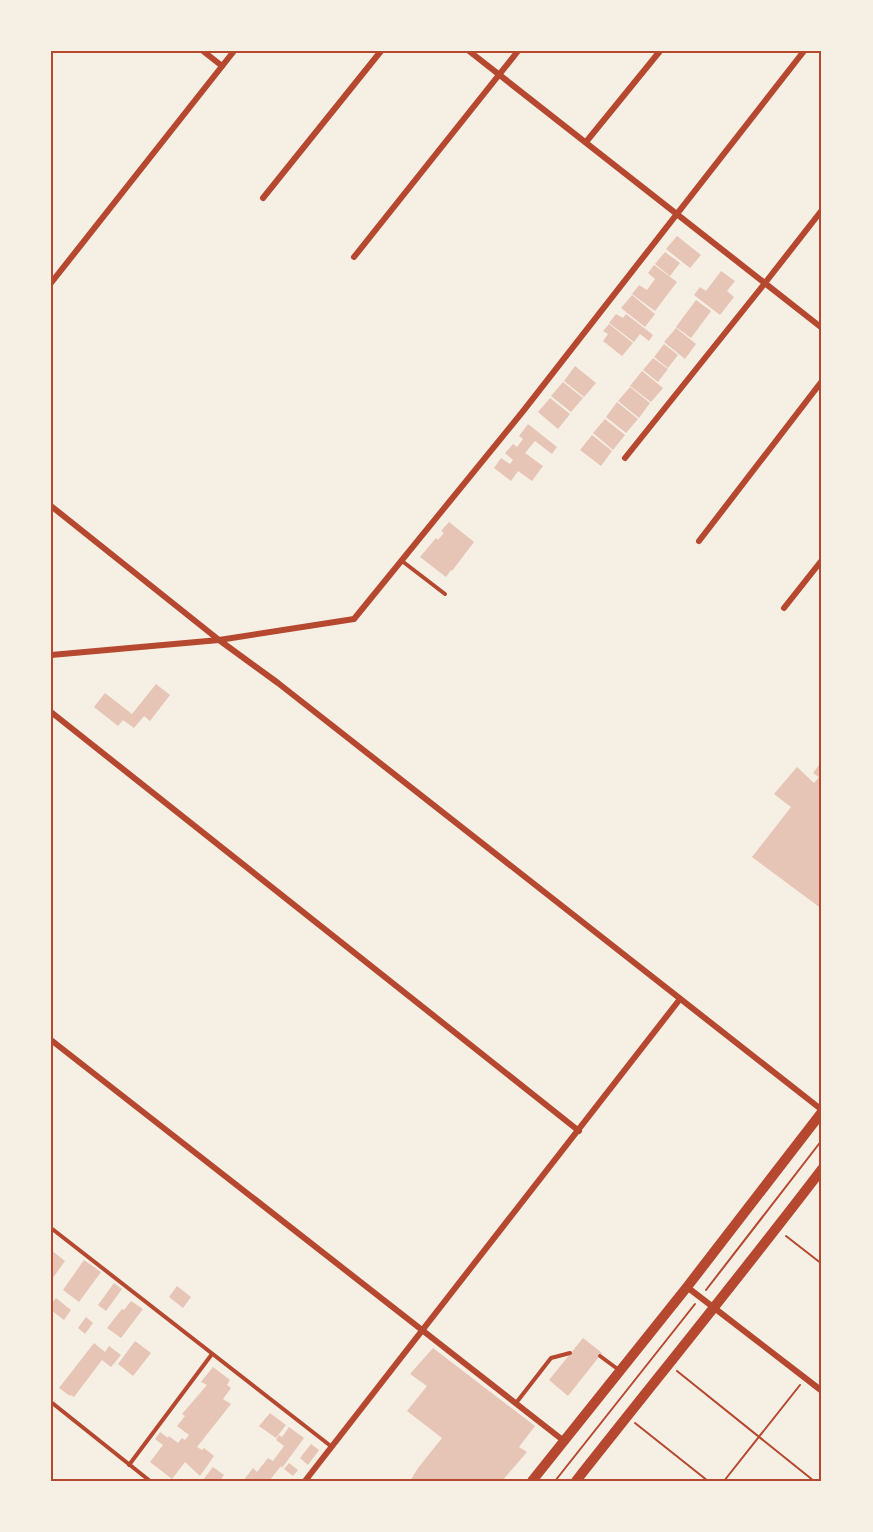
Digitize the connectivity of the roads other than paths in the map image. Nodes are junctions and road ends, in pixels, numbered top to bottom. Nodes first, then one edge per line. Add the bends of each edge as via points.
1 (203, 51) edge
2 (234, 51) edge
3 (381, 51) edge
4 (469, 51) edge
5 (518, 51) edge
6 (660, 51) edge
7 (804, 51) edge
8 (222, 66) junction
9 (500, 75) junction
10 (586, 142) junction
11 (263, 198) dead end
12 (822, 210) edge
13 (678, 214) junction
14 (354, 257) dead end
15 (51, 283) edge
16 (765, 283) junction
17 (822, 328) edge
18 (822, 381) edge
19 (625, 458) dead end
20 (51, 506) edge
21 (699, 541) dead end
22 (402, 560) junction
23 (822, 560) edge
24 (445, 594) dead end
25 (784, 608) dead end
26 (219, 640) junction
27 (51, 655) edge
28 (51, 712) edge
29 (680, 999) junction
30 (51, 1040) edge
31 (822, 1111) edge
32 (579, 1131) junction
33 (822, 1169) edge
34 (51, 1228) edge
35 (687, 1287) junction
36 (714, 1306) junction
37 (422, 1330) junction
38 (570, 1353) dead end
39 (213, 1354) junction
40 (600, 1356) dead end
41 (619, 1370) junction
42 (822, 1392) edge
43 (51, 1402) edge
44 (516, 1403) junction
45 (564, 1441) junction
46 (332, 1447) junction
47 (129, 1465) junction
48 (581, 1479) edge
49 (150, 1481) edge
50 (305, 1481) edge
51 (532, 1481) edge

1 - 8 street
2 - 8 street
3 - 11 street
4 - 9 street
5 - 9 street
6 - 10 street
7 - 13 street
8 - 15 street
9 - 10 street
9 - 14 street
10 - 13 street
12 - 16 street
13 - 16 street
13 - 22 street
16 - 17 street
16 - 19 street
18 - 21 street
20 - 26 street
22 - 24 lane
22 - 26 street via 354,619
23 - 25 street
26 - 27 street
26 - 29 street via 278,682
28 - 32 street
29 - 31 street
29 - 32 street
30 - 37 street
31 - 35 main road
32 - 37 street
33 - 36 main road
34 - 39 lane
35 - 36 street
35 - 41 main road
36 - 42 street
36 - 48 main road
37 - 44 street
37 - 46 street
38 - 44 lane via 551,1358
39 - 46 lane
39 - 47 lane
40 - 41 lane
41 - 45 main road
43 - 47 lane
44 - 45 street
45 - 51 main road
46 - 50 street
47 - 49 lane

